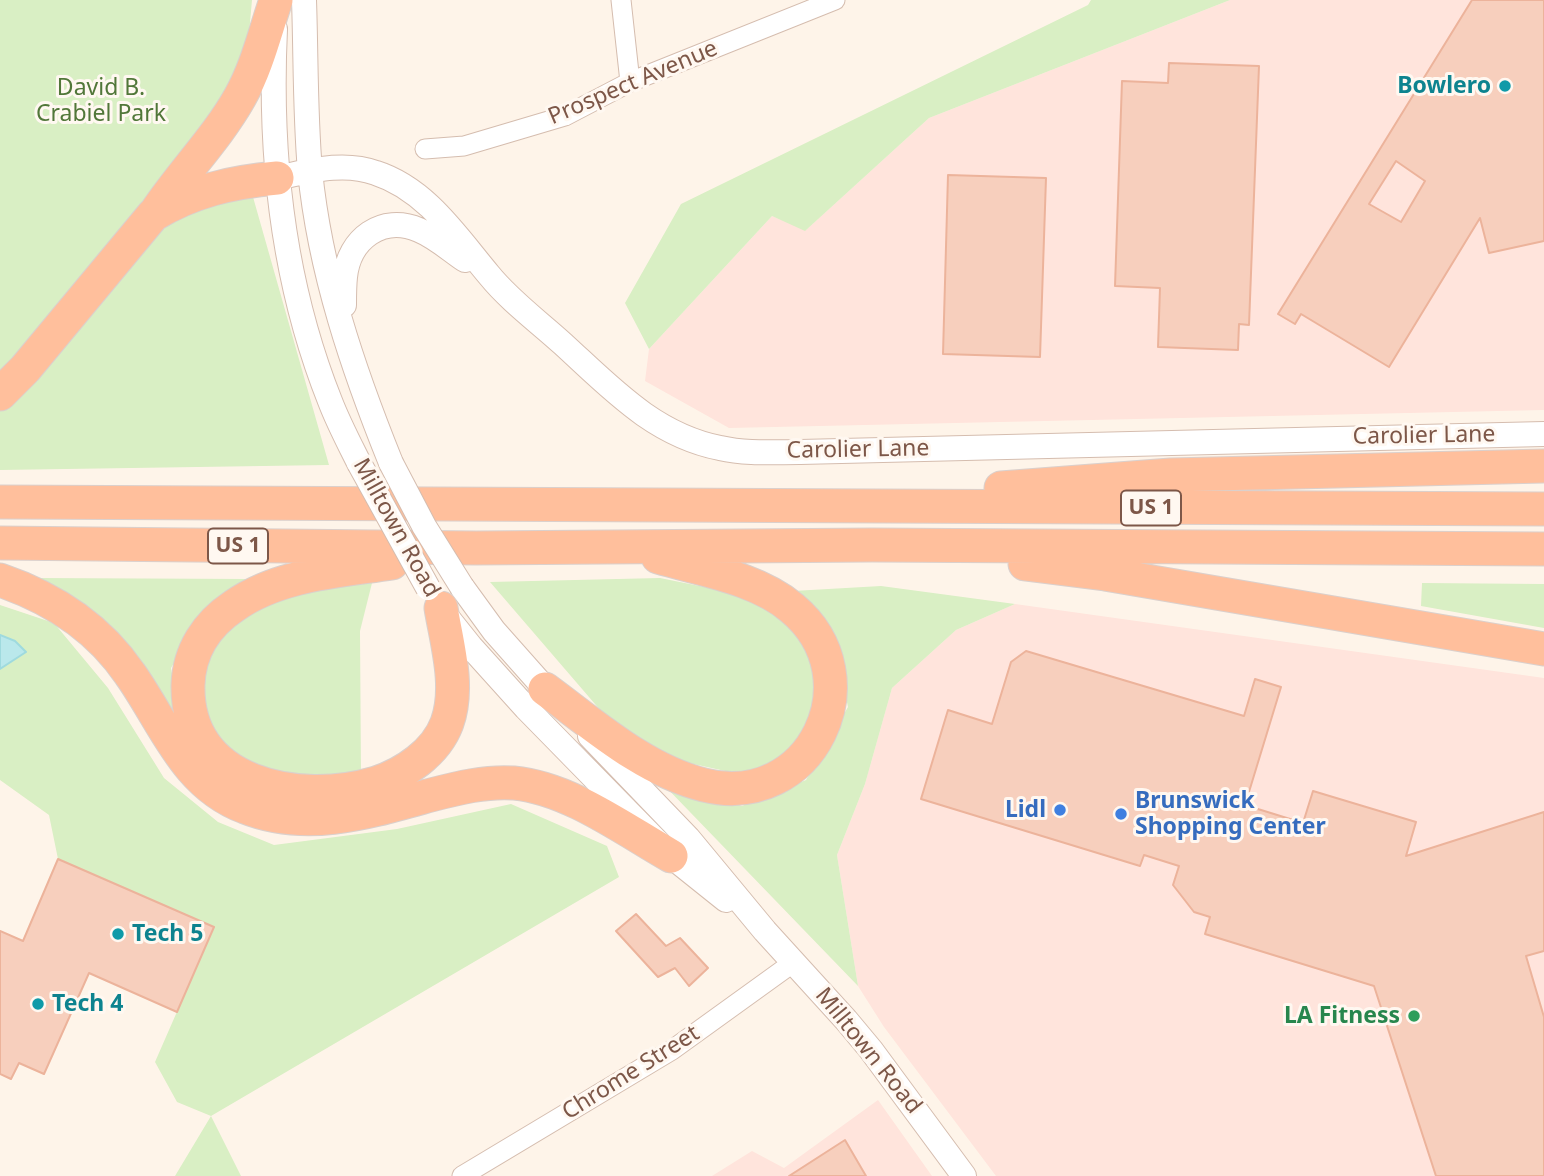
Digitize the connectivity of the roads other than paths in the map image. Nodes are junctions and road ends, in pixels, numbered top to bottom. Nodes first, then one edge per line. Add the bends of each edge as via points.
1 (277, 0) edge
2 (304, 0) edge
3 (621, 0) edge
4 (835, 0) edge
5 (630, 82) junction
6 (425, 149) dead end
7 (310, 170) junction
8 (277, 178) junction
9 (153, 215) junction
10 (492, 279) junction
11 (343, 330) junction
12 (0, 394) edge
13 (1544, 434) edge
14 (1544, 466) edge
15 (0, 502) edge
16 (758, 506) junction
17 (1544, 509) edge
18 (0, 543) edge
19 (873, 545) junction
20 (622, 547) junction
21 (476, 548) junction
22 (1544, 549) edge
23 (0, 580) edge
24 (444, 595) junction
25 (1433, 630) junction
26 (1544, 649) edge
27 (1544, 666) edge
28 (545, 689) junction
29 (671, 856) junction
30 (765, 931) junction
31 (794, 962) junction
32 (463, 1176) edge
33 (964, 1176) edge

1 - 8 street, Milltown Road
1 - 9 highway via 239,99
2 - 7 street, Milltown Road
3 - 5 street
4 - 5 street, Prospect Avenue
5 - 6 street, Prospect Avenue via 565,116 464,146
7 - 8 street, Carolier Lane
7 - 10 street, Carolier Lane via 352,167 397,181 444,220
7 - 11 street, Milltown Road
8 - 9 highway via 201,191
8 - 24 street, Milltown Road, bridge via 305,326 330,402 359,463
9 - 12 highway
10 - 11 street via 419,229 397,224 375,229 360,240 347,265
10 - 13 street, Carolier Lane via 632,408 685,439 721,449 800,452
11 - 24 street, Milltown Road, bridge via 391,463 424,526
14 - 16 highway via 1171,475
15 - 16 highway, US 1
16 - 17 highway, US 1
18 - 21 highway, US 1
19 - 20 highway, US 1
19 - 22 highway, US 1
19 - 25 highway via 1105,574
20 - 21 highway, US 1
20 - 28 highway via 752,586 794,609 815,633 828,662 831,692 820,733 804,756 782,775 751,786 718,788 649,762
21 - 24 highway via 296,579 235,605 210,626 190,666 188,698 204,743 224,764 272,787 318,793 361,787 394,776 432,747 447,723 452,683
23 - 29 highway via 47,600 94,631 130,672 190,768 216,793 247,808 299,819 337,818 482,783 514,783 576,802
24 - 28 street, Milltown Road via 494,631
24 - 29 street, Milltown Road via 471,647
25 - 26 highway
25 - 27 highway
28 - 30 street, Milltown Road via 688,838
29 - 30 street, Milltown Road
30 - 31 street, Milltown Road
31 - 32 street, Chrome Street via 672,1050
31 - 33 street, Milltown Road via 871,1049

